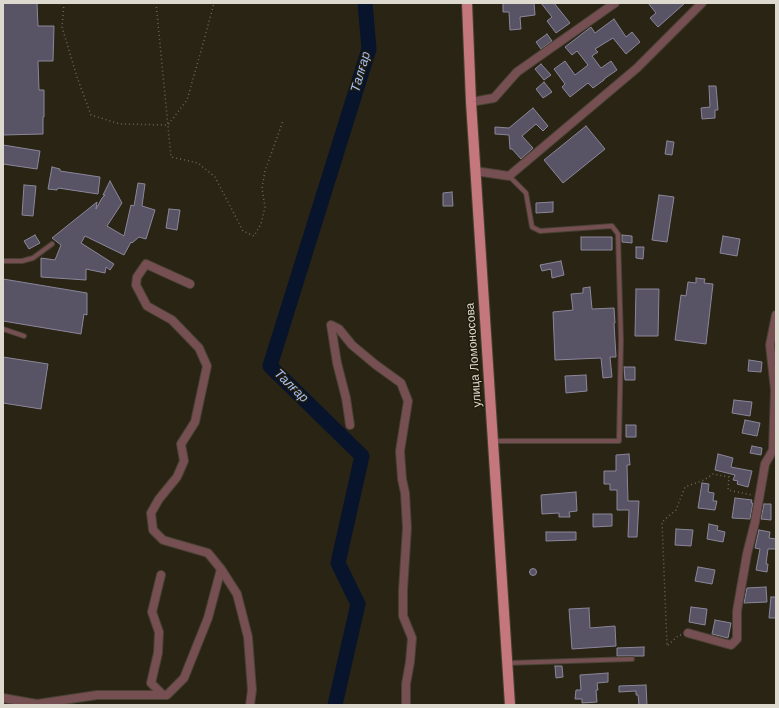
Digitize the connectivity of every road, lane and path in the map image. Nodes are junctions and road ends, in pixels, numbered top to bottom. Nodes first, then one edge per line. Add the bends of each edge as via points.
1 (64, 3) edge
2 (156, 3) edge
3 (214, 3) edge
4 (467, 3) edge
5 (615, 3) edge
6 (702, 3) edge
7 (471, 102) junction
8 (284, 121) dead end
9 (168, 125) junction
10 (475, 171) junction
11 (510, 176) junction
12 (52, 244) dead end
13 (3, 261) edge
14 (190, 284) dead end
15 (776, 315) edge
16 (3, 329) edge
17 (24, 336) dead end
18 (350, 425) dead end
19 (493, 442) junction
20 (760, 497) junction
21 (221, 569) junction
22 (161, 575) dead end
23 (688, 633) joint
24 (632, 659) dead end
25 (507, 664) junction
26 (163, 696) junction
27 (3, 698) edge
28 (37, 705) edge
29 (250, 705) edge
30 (406, 705) edge
31 (510, 705) edge

1 - 9 path via 62,27 91,115 120,124
2 - 9 path
3 - 9 path via 187,100
4 - 7 main road, улица Ломоносова
5 - 7 street via 518,72 494,98
6 - 11 street via 637,68
7 - 10 main road, улица Ломоносова
8 - 9 path via 265,171 262,188 265,207 261,224 254,236 243,231 215,177 198,164 171,158
10 - 11 street
10 - 19 main road, улица Ломоносова
11 - 19 lane via 526,192 532,227 540,231 612,226 618,234 621,340 619,441
12 - 13 lane via 33,258
14 - 21 street via 146,264 137,277 136,286 147,306 172,320 199,348 207,366 195,422 181,444 184,461 177,477 151,513 153,530 163,540 208,553
15 - 20 street via 770,346 775,390 773,450 765,464
16 - 17 lane
18 - 30 street via 331,325 339,329 352,344 400,383 408,401 400,452 407,528 403,616 412,638
19 - 25 main road, улица Ломоносова
20 - 23 street via 737,611 737,639 731,645
20 - 23 path via 728,490 729,477 714,474 685,487 676,510 662,522 667,646 679,635
21 - 26 street via 208,618 184,678
21 - 29 street via 237,594 248,637 252,690
22 - 26 street via 152,612 159,632 158,653 151,683
24 - 25 lane
25 - 31 main road, улица Ломоносова
26 - 28 street via 97,695
27 - 28 street

